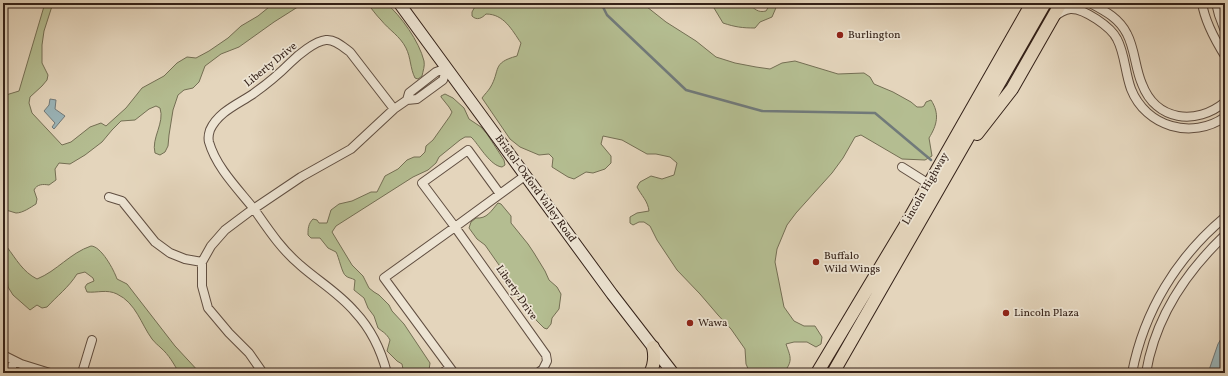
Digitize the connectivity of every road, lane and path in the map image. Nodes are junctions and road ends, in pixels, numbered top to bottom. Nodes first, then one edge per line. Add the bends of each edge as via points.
1 (399, 3) edge
2 (1032, 3) edge
3 (1045, 3) edge
4 (1061, 3) edge
5 (1090, 3) edge
6 (1202, 3) edge
7 (1216, 3) edge
8 (1052, 19) junction
9 (1225, 31) edge
10 (1225, 56) edge
11 (447, 68) junction
12 (1225, 102) edge
13 (394, 109) junction
14 (1225, 117) edge
15 (902, 167) dead end
16 (945, 168) junction
17 (526, 175) junction
18 (929, 184) junction
19 (500, 194) junction
20 (109, 197) dead end
21 (253, 209) junction
22 (1225, 217) edge
23 (455, 227) junction
24 (1225, 235) edge
25 (202, 262) junction
26 (92, 340) dead end
27 (653, 346) junction
28 (3, 355) edge
29 (13, 361) junction
30 (449, 371) edge
31 (11, 373) edge
32 (50, 373) edge
33 (82, 373) edge
34 (263, 373) edge
35 (387, 373) edge
36 (538, 373) edge
37 (650, 373) edge
38 (673, 373) edge
39 (817, 373) edge
40 (833, 373) edge
41 (1132, 373) edge
42 (1146, 373) edge

1 - 11 main road, Bristol-Oxford Valley Road
2 - 16 main road, Lincoln Highway
3 - 16 main road, Lincoln Highway
4 - 8 main road
5 - 12 street via 1107,12 1122,25 1131,43 1145,93 1162,110 1176,116 1197,117 1211,112
6 - 10 street via 1213,34
7 - 9 street
8 - 14 street via 1064,11 1074,9 1108,26 1117,39 1136,98 1141,106 1164,124 1190,129 1207,126
8 - 16 main road via 1012,88
11 - 13 street via 443,80 418,99 407,100
11 - 17 main road, Bristol-Oxford Valley Road
13 - 21 street via 351,149
13 - 21 street, Liberty Drive via 350,52 334,41 326,40 314,44 272,80 215,120 209,132 208,140 214,155
15 - 18 street
16 - 18 main road, Lincoln Highway
16 - 40 main road, Lincoln Highway
17 - 19 street
17 - 27 main road, Bristol-Oxford Valley Road
18 - 39 main road, Lincoln Highway
19 - 23 street
19 - 23 street, Liberty Drive via 468,150 422,183
20 - 25 street via 122,201 155,242 170,253
21 - 25 street via 225,230 211,246
21 - 35 street, Liberty Drive via 299,265 328,286 355,312 374,336
22 - 41 street via 1197,243 1164,288 1149,316
23 - 30 street via 384,278
23 - 36 street, Liberty Drive via 546,355 547,361
24 - 42 street via 1195,266 1176,295 1164,317
25 - 34 street via 202,286 208,308 249,353
26 - 33 street
27 - 37 main road via 655,362
27 - 38 main road, Bristol-Oxford Valley Road
28 - 29 street
29 - 31 street
29 - 32 street

